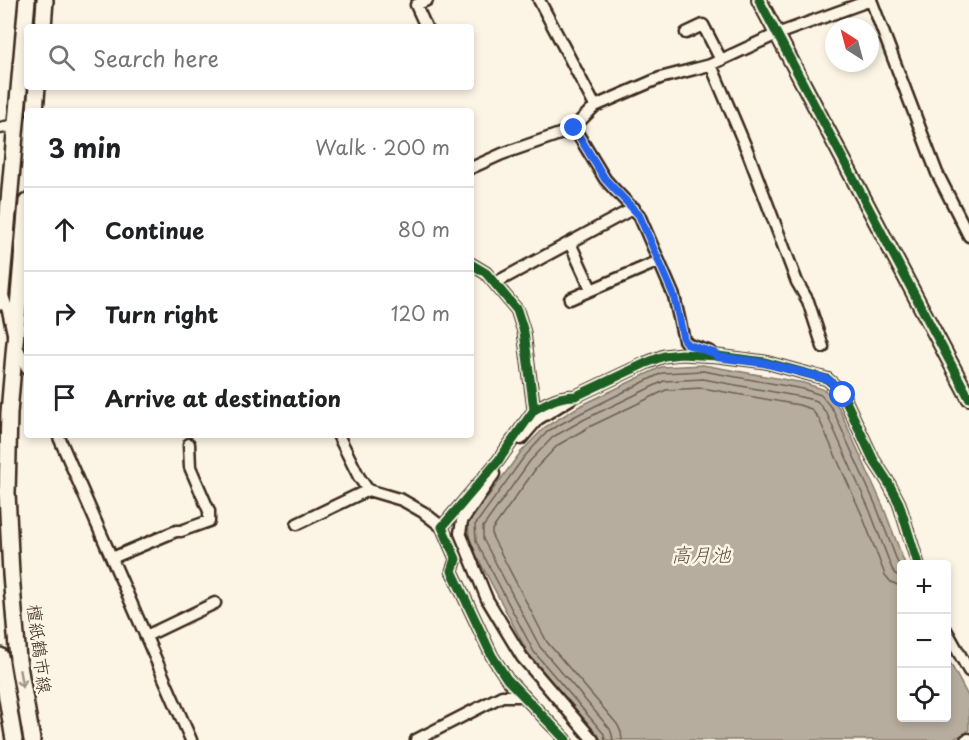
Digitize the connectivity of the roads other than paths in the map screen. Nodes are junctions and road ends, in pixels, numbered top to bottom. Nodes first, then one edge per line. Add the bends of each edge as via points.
1 (27, 0) edge
2 (45, 0) edge
3 (427, 0) edge
4 (539, 0) edge
5 (759, 0) edge
6 (871, 0) edge
7 (25, 24) edge
8 (43, 24) edge
9 (425, 24) edge
10 (686, 33) dead end
11 (24, 34) edge
12 (777, 34) junction
13 (716, 62) junction
14 (37, 90) edge
15 (595, 106) junction
16 (35, 108) edge
17 (16, 125) junction
18 (0, 128) edge
19 (574, 128) junction
20 (474, 167) edge
21 (633, 208) junction
22 (969, 236) edge
23 (24, 237) edge
24 (570, 243) junction
25 (659, 261) junction
26 (474, 266) edge
27 (495, 283) junction
28 (591, 290) junction
29 (0, 293) edge
30 (570, 299) dead end
31 (15, 342) junction
32 (823, 347) dead end
33 (718, 357) junction
34 (24, 362) edge
35 (576, 396) junction
36 (969, 398) edge
37 (534, 410) junction
38 (59, 438) edge
39 (340, 438) edge
40 (189, 444) dead end
41 (498, 461) junction
42 (368, 490) junction
43 (297, 524) dead end
44 (442, 527) junction
45 (112, 558) junction
46 (917, 560) edge
47 (215, 603) dead end
48 (146, 636) junction
49 (951, 639) edge
50 (0, 656) edge
51 (969, 671) edge
52 (524, 696) junction
53 (14, 740) edge
54 (32, 740) edge
55 (191, 740) edge
56 (416, 740) edge
57 (566, 740) edge
58 (593, 740) edge

1 - 7 main road
2 - 8 main road
3 - 9 street via 416,5
4 - 15 street
5 - 12 street
6 - 12 street
6 - 22 street via 937,173
10 - 13 street via 704,25
11 - 17 main road
12 - 13 street
12 - 36 street
13 - 15 street via 660,78
13 - 32 street
14 - 16 main road
15 - 19 street
17 - 18 street
17 - 29 main road
19 - 20 street
19 - 21 street via 605,179
21 - 24 street
21 - 25 street
23 - 31 main road, 檀紙鶴市線
24 - 27 street
24 - 28 street
25 - 28 street
25 - 33 street via 674,296 684,340
26 - 27 street
27 - 37 street via 517,310 524,332
28 - 30 street
29 - 31 street
31 - 34 street
31 -> 54 main road, 檀紙鶴市線 via 7,493 18,660
33 - 35 street via 664,356
33 - 46 street via 765,363 827,379 836,386 899,503
35 - 37 street via 552,400
35 - 41 street via 538,419
37 - 41 street
38 - 45 street
39 - 42 street
40 - 45 street via 190,467 209,511 209,521
41 - 44 street
41 - 58 street via 493,477 462,521 460,533 487,599 522,657
42 - 43 street
42 - 44 street via 402,500
44 - 52 street via 456,559 452,571 492,656
45 - 48 street
47 - 48 street
48 - 55 street
49 - 51 street
50 - 53 main road
52 - 56 street via 502,696
52 - 57 street

